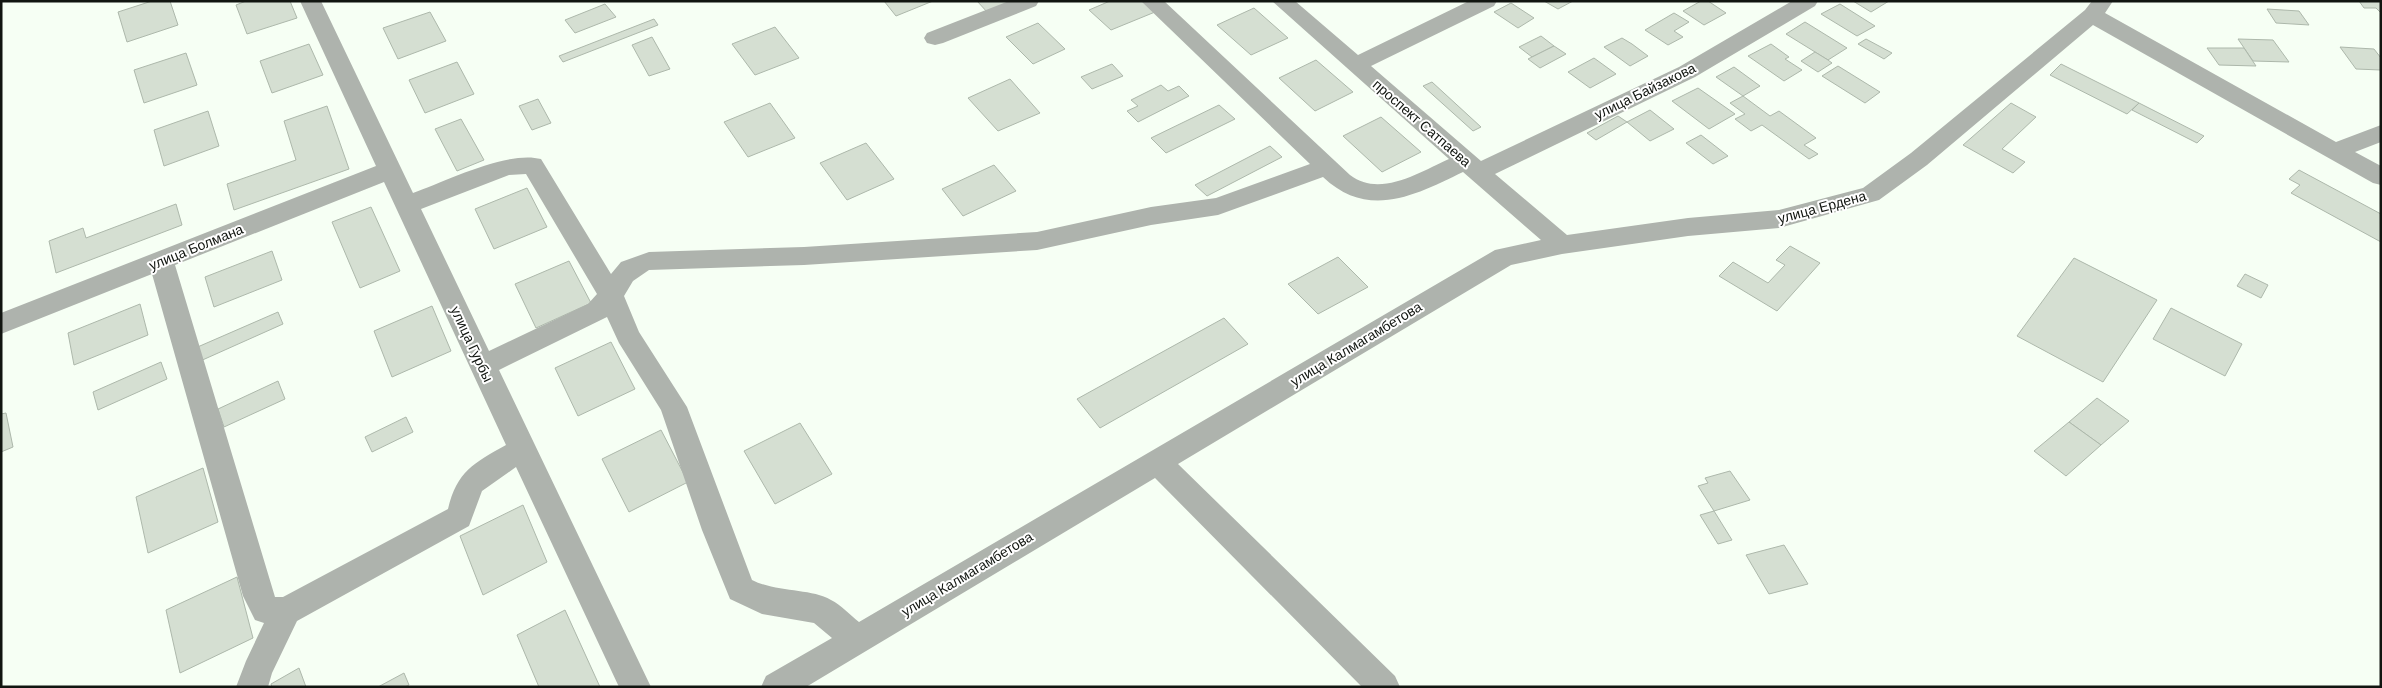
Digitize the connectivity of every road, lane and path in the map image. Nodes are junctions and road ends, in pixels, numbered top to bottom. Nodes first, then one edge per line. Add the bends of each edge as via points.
1 (310, 1) edge
2 (1029, 1) edge
3 (1151, 1) edge
4 (1282, 1) edge
5 (1487, 1) edge
6 (1808, 1) edge
7 (2098, 8) edge
8 (935, 38) dead end
9 (1355, 65) junction
10 (2381, 133) edge
11 (2335, 151) junction
12 (1472, 166) junction
13 (1327, 168) junction
14 (390, 170) junction
15 (2381, 177) edge
16 (406, 204) junction
17 (1562, 245) junction
18 (161, 261) junction
19 (611, 296) junction
20 (1, 324) edge
21 (483, 366) junction
22 (522, 450) junction
23 (1157, 462) junction
24 (286, 611) junction
25 (857, 640) junction
26 (252, 687) edge
27 (635, 687) edge
28 (777, 687) edge
29 (1384, 687) edge

1 - 14 street, улица Гурбы
2 - 8 street
3 - 13 street, улица Байзакова
4 - 9 street, проспект Сатпаева
5 - 9 street
6 - 12 street, улица Байзакова via 1687,72
7 - 11 street
7 - 17 street, улица Ердена via 1919,159 1871,194 1779,219 1688,227
9 - 12 street, проспект Сатпаева
10 - 11 street
11 - 15 street
12 - 13 street, улица Байзакова via 1381,194 1350,186
12 - 17 street, проспект Сатпаева
13 - 19 street via 1218,206 1151,216 1037,241 804,256 649,261 627,269
14 - 16 street, улица Гурбы
14 - 18 street, улица Болмана
16 - 19 street via 507,167 533,165
16 - 21 street, улица Гурбы
17 - 23 street, улица Калмагамбетова via 1504,257
18 - 20 street, улица Болмана
18 - 24 street via 258,596 266,610
19 - 21 street via 597,311
19 - 25 street via 628,336 673,407 741,589 762,600 821,610
21 - 22 street, улица Гурбы
22 - 24 street via 473,480 467,488 464,509 459,518
22 - 27 street, улица Гурбы
23 - 25 street, улица Калмагамбетова
23 - 29 street
24 - 26 street
25 - 28 street, улица Калмагамбетова

